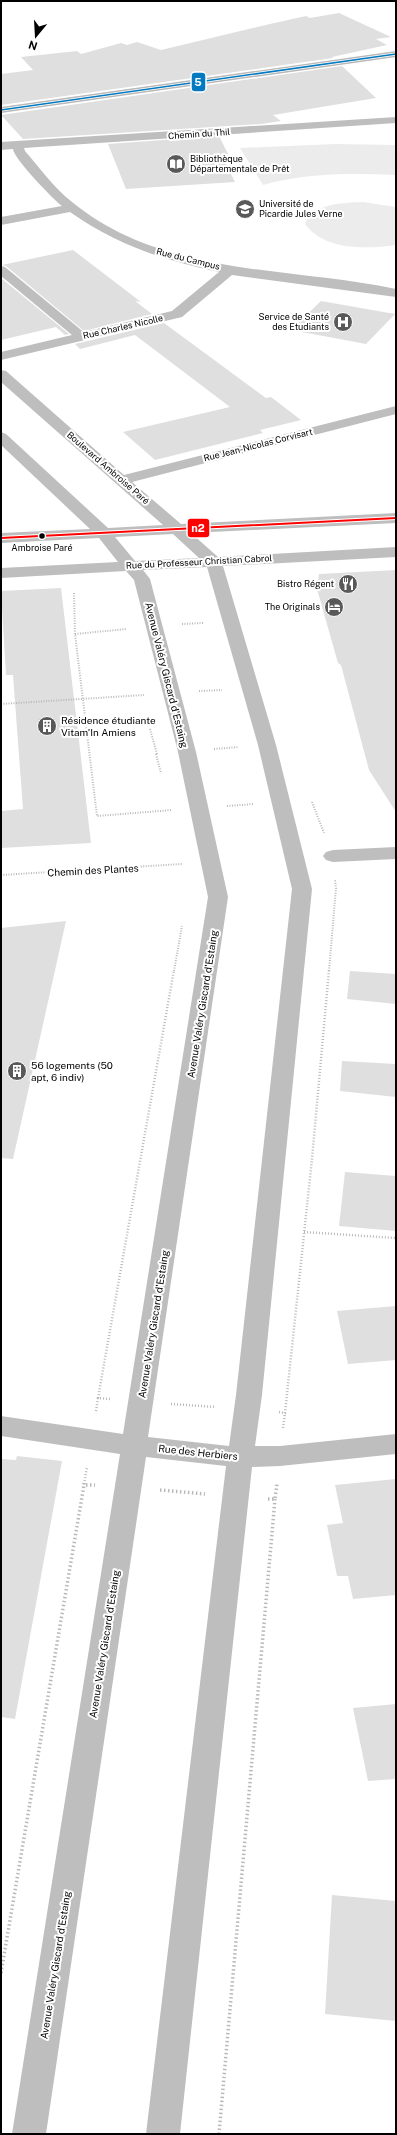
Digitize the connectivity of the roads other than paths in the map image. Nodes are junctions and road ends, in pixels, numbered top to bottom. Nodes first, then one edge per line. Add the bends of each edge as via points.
1 (396, 54) edge
2 (1, 110) edge
3 (396, 120) edge
4 (1, 146) edge
5 (18, 146) junction
6 (72, 208) junction
7 (1, 220) edge
8 (1, 270) edge
9 (230, 270) junction
10 (396, 293) edge
11 (82, 337) junction
12 (1, 356) edge
13 (1, 374) edge
14 (396, 410) edge
15 (1, 437) edge
16 (121, 480) junction
17 (396, 518) edge
18 (177, 529) junction
19 (104, 533) junction
20 (1, 538) edge
21 (396, 552) edge
22 (214, 562) junction
23 (131, 567) junction
24 (1, 572) edge
25 (396, 853) edge
26 (333, 856) road end
27 (1, 1426) edge
28 (396, 1444) edge
29 (134, 1446) junction
30 (240, 1457) junction
31 (29, 2134) edge
32 (163, 2134) edge

1 - 2 main road
3 - 5 street, Chemin du Thil
4 - 5 street, Chemin du Thil
5 - 6 street, Rue du Campus via 19,152
6 - 7 street
6 - 9 street, Rue du Campus via 117,237 138,246
8 - 11 lane
9 - 10 street, Rue du Campus
9 - 11 street, Rue Charles Nicolle via 177,314
11 - 12 street, Rue Charles Nicolle
13 - 16 street, Boulevard Ambroise Paré
14 - 16 street, Rue Jean-Nicolas Corvisart
15 - 19 street
16 - 18 street, Boulevard Ambroise Paré
17 - 18 street
18 - 19 street
18 - 22 street, Boulevard Ambroise Paré
19 - 20 street
19 - 23 street, Avenue Valéry Giscard d'Estaing
21 - 22 street, Rue du Professeur Christian Cabrol
22 - 23 street, Rue du Professeur Christian Cabrol
22 - 30 street via 282,802 302,889
23 - 24 street, Rue du Professeur Christian Cabrol
23 - 29 street, Avenue Valéry Giscard d'Estaing via 142,578 200,808 218,896
25 - 26 street
27 - 29 street, Rue des Herbiers
28 - 30 street, Rue des Herbiers via 280,1456
29 - 30 street, Rue des Herbiers
29 - 31 street, Avenue Valéry Giscard d'Estaing
30 - 32 street

